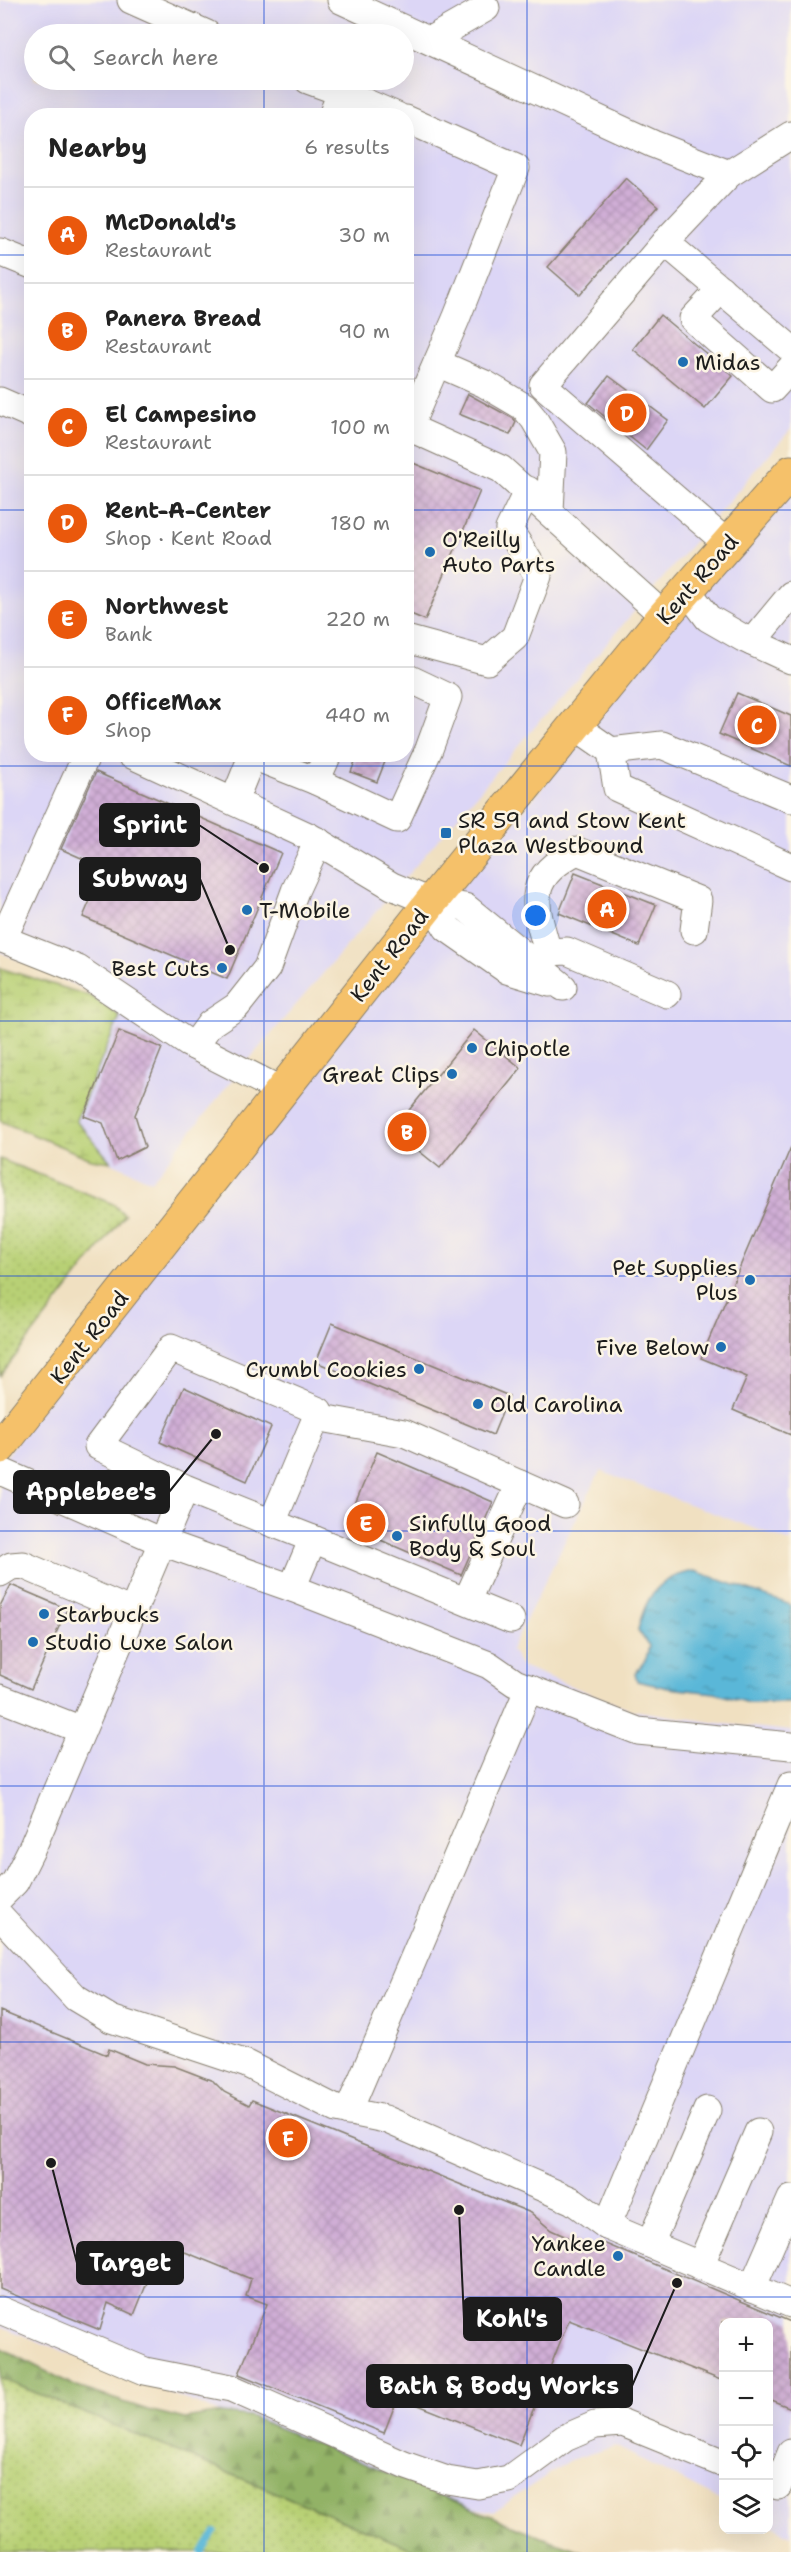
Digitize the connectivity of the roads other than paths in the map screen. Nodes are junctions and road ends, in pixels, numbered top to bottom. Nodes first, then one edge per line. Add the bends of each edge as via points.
1 (131, 0) edge
2 (341, 0) edge
3 (458, 0) edge
4 (493, 4) edge
5 (185, 24) edge
6 (394, 24) edge
7 (414, 33) edge
8 (430, 40) junction
9 (320, 90) edge
10 (336, 104) edge
11 (356, 108) edge
12 (414, 123) edge
13 (791, 135) edge
14 (729, 174) junction
15 (665, 242) junction
16 (0, 252) edge
17 (24, 262) edge
18 (721, 289) junction
19 (791, 349) edge
20 (437, 363) junction
21 (791, 368) edge
22 (0, 401) edge
23 (24, 412) edge
24 (414, 414) edge
25 (414, 430) edge
26 (790, 475) edge
27 (528, 490) junction
28 (550, 511) junction
29 (728, 544) junction
30 (687, 590) junction
31 (791, 595) edge
32 (664, 616) junction
33 (414, 641) edge
34 (752, 642) junction
35 (791, 660) edge
36 (414, 681) edge
37 (575, 726) junction
38 (611, 751) junction
39 (83, 762) edge
40 (148, 762) edge
41 (250, 762) edge
42 (269, 762) edge
43 (325, 762) edge
44 (316, 782) junction
45 (791, 799) edge
46 (234, 801) junction
47 (318, 841) junction
48 (791, 867) edge
49 (431, 902) junction
50 (694, 930) dead end
51 (1, 939) edge
52 (540, 957) junction
53 (667, 994) dead end
54 (194, 1046) junction
55 (282, 1091) junction
56 (316, 1417) junction
57 (0, 1448) edge
58 (0, 1471) edge
59 (520, 1484) junction
60 (185, 1488) junction
61 (565, 1504) dead end
62 (272, 1523) junction
63 (313, 1539) junction
64 (162, 1542) junction
65 (0, 1573) edge
66 (292, 1588) junction
67 (467, 1600) junction
68 (132, 1612) junction
69 (511, 1620) dead end
70 (529, 1688) junction
71 (0, 1698) edge
72 (82, 1730) junction
73 (791, 1746) edge
74 (791, 1785) edge
75 (0, 1897) edge
76 (0, 1917) edge
77 (707, 2110) dead end
78 (348, 2112) junction
79 (758, 2132) dead end
80 (791, 2199) edge
81 (607, 2226) junction
82 (650, 2244) junction
83 (700, 2266) junction
84 (752, 2288) junction
85 (791, 2304) edge
86 (0, 2310) edge
87 (791, 2453) edge
88 (719, 2462) edge
89 (779, 2486) edge

1 - 5 lane
2 - 6 lane
3 - 4 lane
4 - 8 lane
7 - 8 lane
8 - 14 lane via 653,144
9 - 10 lane
10 - 11 lane
12 - 20 lane via 516,168
13 - 14 lane
14 - 15 lane
15 - 18 lane
15 - 29 lane via 543,385
16 - 17 lane
18 - 19 lane
18 - 21 lane via 693,319 772,389
20 - 24 lane
20 - 28 lane via 485,384 524,407 534,419 553,452
22 - 23 lane
25 - 27 lane via 501,469
26 - 29 main road, Kent Road
27 - 28 lane
27 - 33 lane via 509,529 538,576 515,637 487,661
28 - 32 lane
29 - 30 main road, Kent Road
30 - 32 main road, Kent Road
30 - 34 lane via 708,618
31 - 34 lane
32 - 37 main road, Kent Road
34 - 35 lane
36 - 44 lane via 448,697 397,819
37 - 38 lane
37 - 49 main road, Kent Road
38 - 45 lane via 662,745
38 - 48 lane via 616,788
39 - 51 lane
40 - 46 lane
41 - 46 lane
42 - 44 lane
43 - 44 lane
46 - 47 lane
47 - 49 lane via 392,886
47 - 54 lane via 267,968 237,1006 210,1024
49 - 52 lane via 465,907
49 - 52 lane via 447,928 507,970 563,987
49 - 55 main road, Kent Road
50 - 52 lane via 698,900 577,851 554,863 539,884 536,909
51 - 54 lane via 78,969
52 - 53 lane via 567,951
54 - 55 lane
55 - 57 main road, Kent Road
56 - 59 lane via 404,1433
56 - 60 lane via 319,1411 171,1347 98,1446
56 - 62 lane
58 - 64 lane
59 - 61 lane
59 - 67 lane
60 - 62 lane
60 - 64 lane
62 - 63 lane
63 - 66 lane
63 - 67 lane
64 - 66 lane
64 - 68 lane
65 - 68 lane via 23,1565
66 - 70 lane via 489,1665
67 - 69 lane
68 - 72 lane
70 - 73 lane via 638,1731
70 - 78 lane
71 - 72 lane
72 - 75 lane via 29,1855 15,1882
74 - 81 lane
76 - 78 lane via 76,1998 111,2019 247,2064
77 - 82 lane
78 - 81 lane via 385,2119 573,2201
79 - 83 lane
80 - 84 lane
81 - 82 lane
82 - 83 lane
83 - 84 lane
84 - 85 lane
86 - 88 lane via 145,2371 231,2388 404,2465 447,2480 478,2485 509,2478 565,2438 595,2425 623,2423
87 - 89 lane

